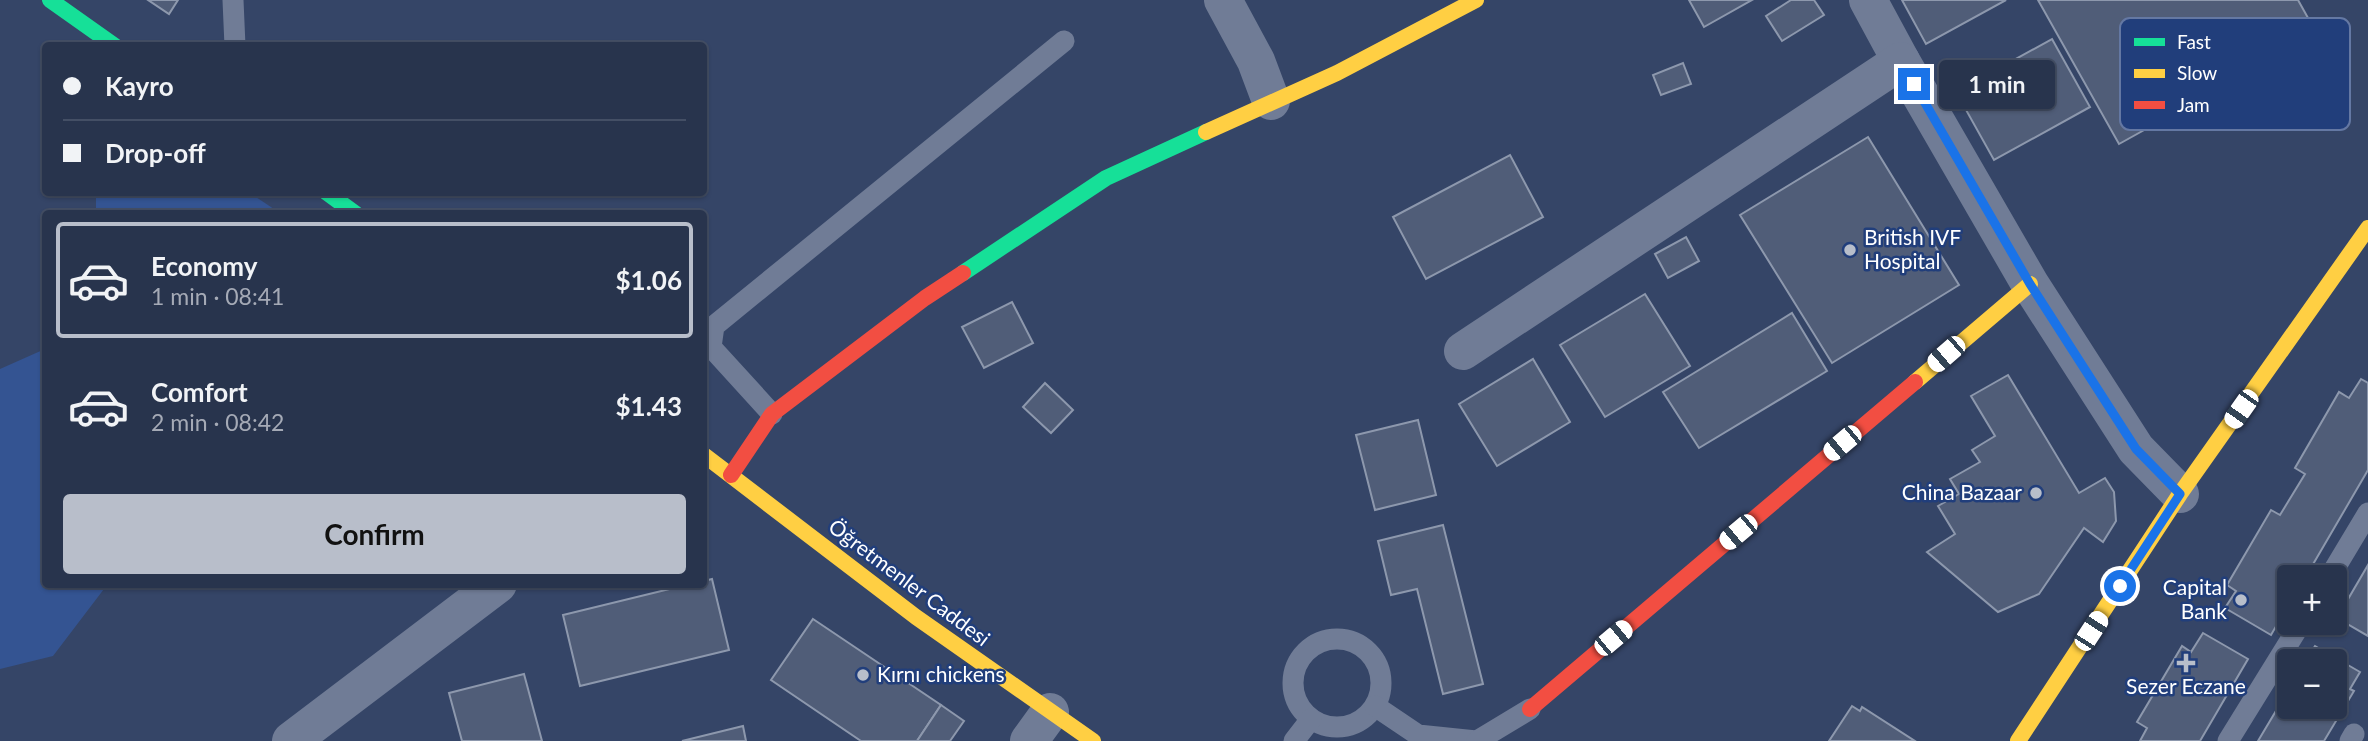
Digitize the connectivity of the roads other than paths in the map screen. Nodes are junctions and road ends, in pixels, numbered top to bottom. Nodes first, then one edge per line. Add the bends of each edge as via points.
1 (50, 0) edge
2 (233, 0) edge
3 (1223, 0) edge
4 (1476, 0) edge
5 (1868, 0) edge
6 (1064, 41) dead end
7 (109, 42) edge
8 (235, 42) edge
9 (1901, 61) junction
10 (1271, 101) junction
11 (331, 196) edge
12 (351, 210) edge
13 (2368, 228) edge
14 (2030, 284) junction
15 (1463, 351) dead end
16 (772, 414) junction
17 (707, 457) edge
18 (731, 475) junction
19 (2180, 494) junction
20 (2368, 513) edge
21 (2337, 565) edge
22 (493, 588) edge
23 (2294, 635) edge
24 (1375, 706) junction
25 (1530, 709) joint
26 (1311, 719) junction
27 (1040, 726) edge
28 (290, 741) edge
29 (1093, 741) edge
30 (1294, 741) edge
31 (1477, 741) edge
32 (2018, 741) edge
33 (2228, 741) edge

1 - 7 street
2 - 8 lane
3 - 10 street via 1256,61
4 - 10 street via 1337,73
5 - 9 street
6 - 16 lane via 714,326 711,347
9 - 14 street
9 - 15 street
10 - 16 street via 1106,178 925,299
11 - 12 street
13 - 19 street
14 - 19 street via 2136,449
14 - 25 street
16 - 18 street
17 - 18 street, Öğretmenler Caddesi
18 - 27 street, Öğretmenler Caddesi via 916,617
19 - 32 street
20 - 21 lane
22 - 28 street
23 - 33 lane
24 - 26 lane via 1353,725 1324,726
24 - 26 lane via 1381,686 1369,653 1343,639 1329,640 1304,654 1296,667 1295,696
24 - 31 lane via 1418,735
25 - 31 lane
26 - 30 lane
27 - 29 street, Öğretmenler Caddesi

